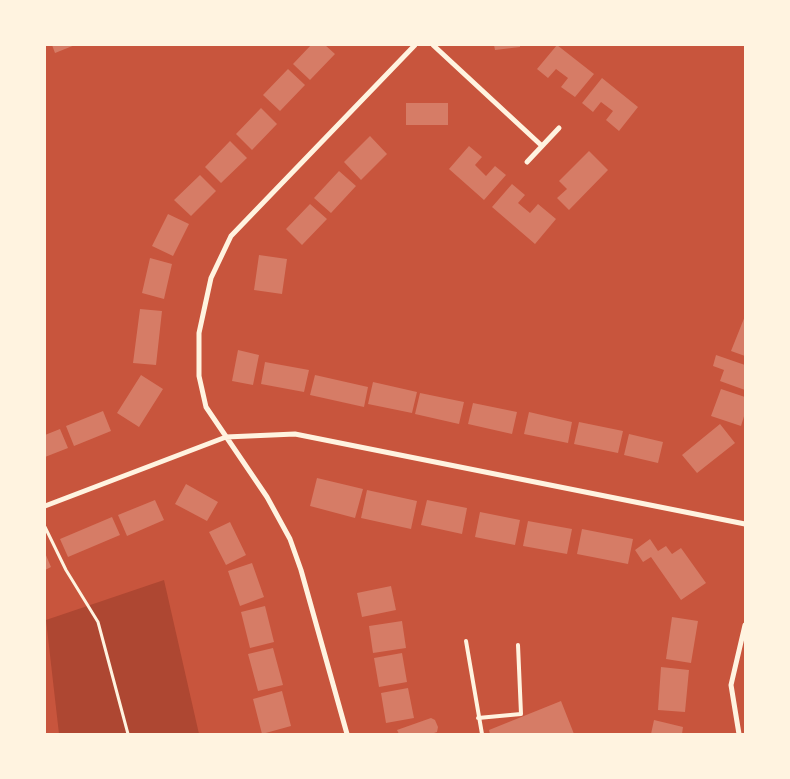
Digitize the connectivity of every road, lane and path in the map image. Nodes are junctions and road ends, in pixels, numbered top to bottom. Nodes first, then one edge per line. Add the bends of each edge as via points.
1 (415, 45) edge
2 (433, 45) edge
3 (559, 128) dead end
4 (542, 146) junction
5 (527, 162) dead end
6 (226, 437) junction
7 (45, 506) edge
8 (745, 524) edge
9 (45, 527) edge
10 (745, 624) edge
11 (466, 641) dead end
12 (518, 646) dead end
13 (478, 718) junction
14 (128, 734) edge
15 (347, 734) edge
16 (482, 734) edge
17 (739, 734) edge

1 - 6 street via 231,236 211,278 199,333 199,376 206,406
2 - 4 street
3 - 4 street
4 - 5 street
6 - 7 street
6 - 8 street via 295,434
6 - 15 street via 290,540
9 - 14 path via 66,570 98,622
10 - 17 street via 731,686
11 - 13 lane
12 - 13 lane via 521,714
13 - 16 lane

